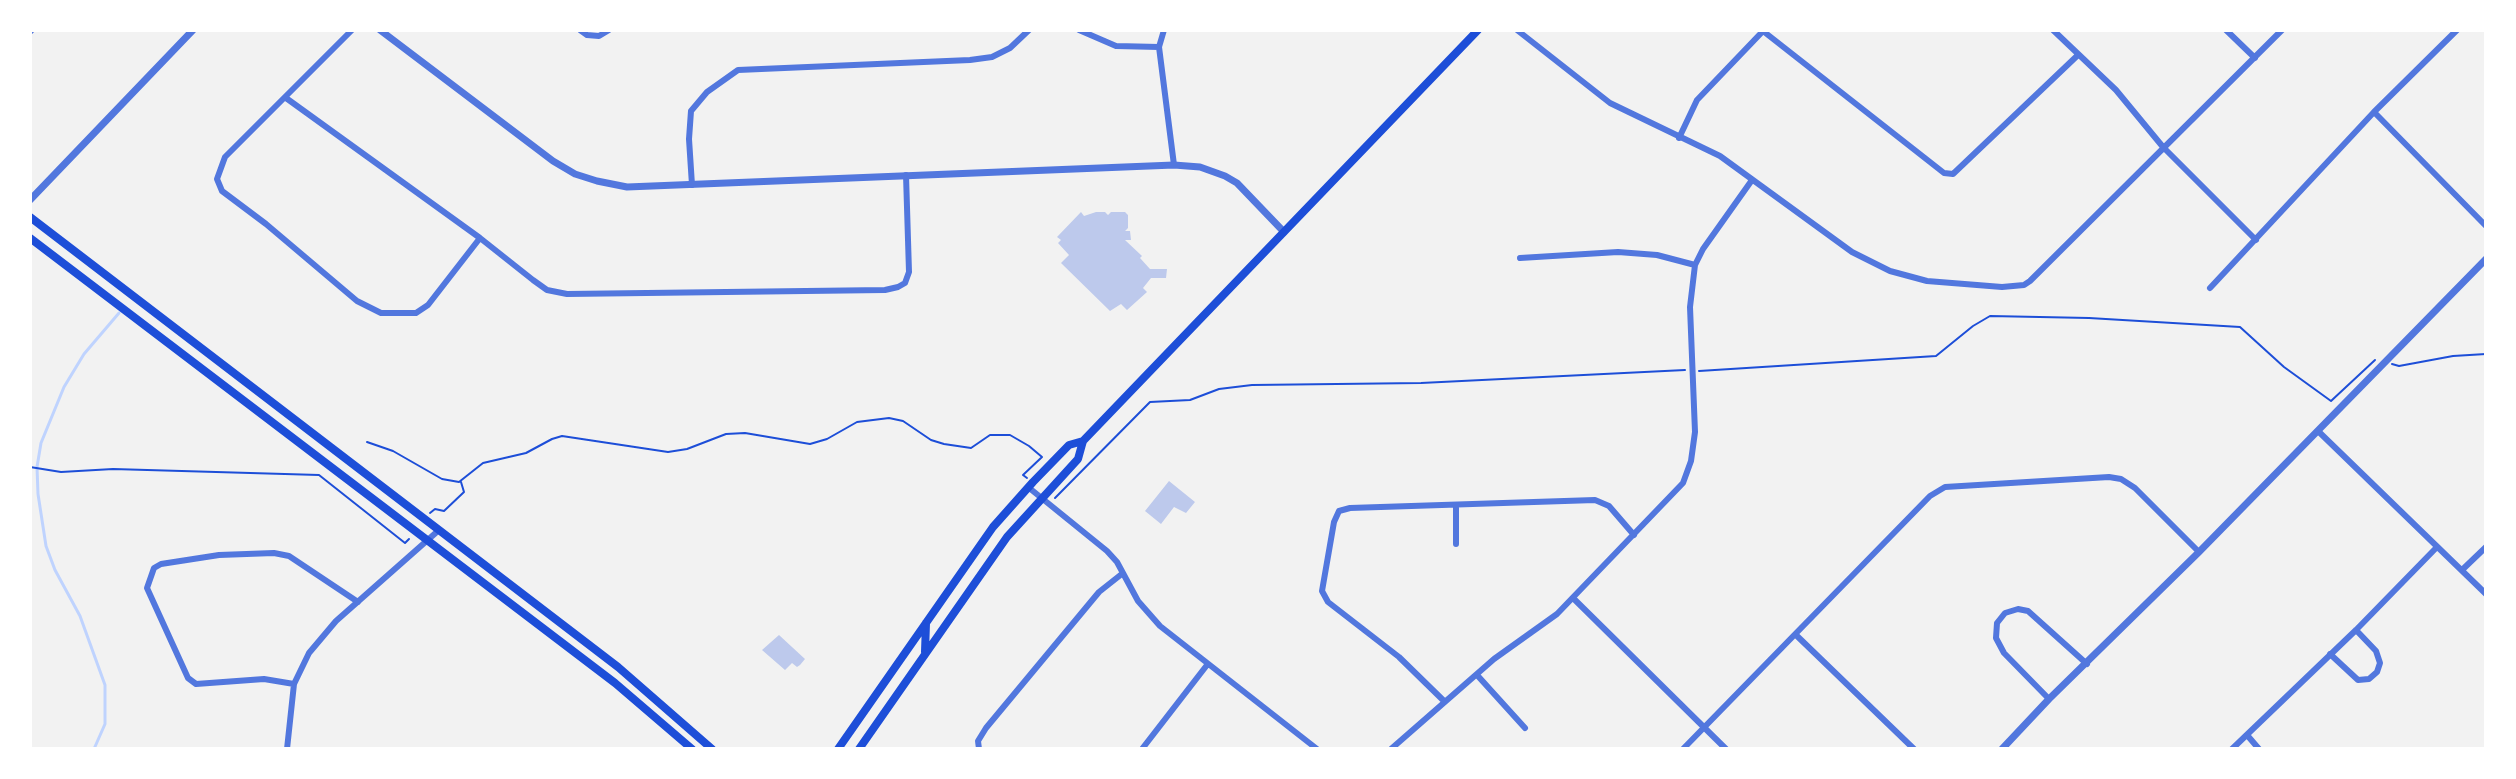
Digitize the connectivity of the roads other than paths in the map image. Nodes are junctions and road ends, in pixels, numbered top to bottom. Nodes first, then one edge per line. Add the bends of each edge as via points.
1 (192, 30) edge
2 (352, 30) edge
3 (380, 30) edge
4 (580, 30) edge
5 (609, 30) edge
6 (1029, 30) edge
7 (1079, 30) edge
8 (1164, 30) edge
9 (1478, 30) edge
10 (1517, 30) edge
11 (1763, 30) edge
12 (2053, 30) edge
13 (2226, 30) edge
14 (2282, 30) edge
15 (2457, 30) edge
16 (1159, 47) junction
17 (2078, 55) junction
18 (2255, 58) junction
19 (286, 98) junction
20 (2374, 112) junction
21 (1679, 138) junction
22 (2163, 147) junction
23 (1174, 165) junction
24 (906, 175) junction
25 (1752, 180) junction
26 (692, 185) junction
27 (30, 200) edge
28 (30, 217) edge
29 (2486, 226) edge
30 (1284, 232) junction
31 (30, 238) edge
32 (480, 238) junction
33 (2256, 240) junction
34 (1520, 258) dead end
35 (2486, 259) edge
36 (1695, 265) junction
37 (2210, 288) dead end
38 (2318, 431) junction
39 (1083, 441) junction
40 (1030, 484) junction
41 (1044, 496) junction
42 (1456, 506) junction
43 (439, 530) junction
44 (1634, 535) junction
45 (428, 541) junction
46 (1456, 544) dead end
47 (2437, 547) junction
48 (2486, 547) edge
49 (2199, 552) junction
50 (2462, 570) junction
51 (1123, 573) junction
52 (2486, 594) edge
53 (1573, 598) junction
54 (358, 602) junction
55 (926, 623) junction
56 (2356, 630) junction
57 (1796, 635) junction
58 (925, 653) junction
59 (2330, 654) junction
60 (2087, 664) junction
61 (1207, 665) junction
62 (1477, 675) junction
63 (294, 684) junction
64 (2049, 699) junction
65 (1444, 701) junction
66 (1704, 727) junction
67 (1525, 728) dead end
68 (2247, 735) junction
69 (978, 745) edge
70 (1314, 748) edge
71 (287, 749) edge
72 (692, 749) edge
73 (712, 749) edge
74 (838, 749) edge
75 (859, 749) edge
76 (1142, 749) edge
77 (1391, 749) edge
78 (1683, 749) edge
79 (1726, 749) edge
80 (1914, 749) edge
81 (2002, 749) edge
82 (2232, 749) edge
83 (2259, 749) edge

1 - 27 street
2 - 19 street
3 - 26 street via 575,174 627,187
4 - 5 street via 599,36
6 - 26 street via 992,57 738,70 691,111
7 - 16 street via 1116,46
8 - 16 street
9 - 30 main road
10 - 21 street via 1610,103
11 - 17 street via 1944,173 1953,174
11 - 21 street via 1697,100
12 - 17 street
13 - 18 street
14 - 18 street
15 - 20 street
16 - 23 street
17 - 22 street via 2116,90
18 - 22 street
19 - 32 street
19 - 32 street via 225,157 217,179 222,191 357,301 381,313 416,313
20 - 29 street
20 - 33 street
21 - 25 street via 1720,156
22 - 25 street via 2024,285 1976,287 1890,271 1852,252
22 - 33 street
23 - 24 street
23 - 30 street via 1200,167 1237,183
24 - 26 street
24 - 32 street via 909,272 905,283 885,290 567,294 547,290
25 - 36 street
28 - 43 main road
30 - 39 main road
31 - 45 main road
33 - 37 street
34 - 36 street via 1618,252
35 - 38 street
36 - 44 street via 1690,307 1695,432 1691,461 1683,483
38 - 47 street
38 - 49 street
39 - 40 main road via 1069,445
39 - 41 main road via 1078,459
40 - 41 street
40 - 55 main road
41 - 51 street via 1107,551
41 - 58 main road via 1007,537
42 - 44 street via 1595,500 1609,506
42 - 46 street
42 - 65 street via 1339,511 1322,591 1328,602 1399,657
43 - 45 street
43 - 73 main road via 618,667
44 - 53 street
45 - 54 street
45 - 72 main road via 615,683
47 - 50 street
47 - 56 street
48 - 50 street
49 - 57 street via 2121,479 1945,487 1930,496
49 - 60 street
50 - 52 street
51 - 61 street via 1150,616
51 - 69 street via 1099,592 986,728
53 - 62 street
53 - 66 street
54 - 63 street via 309,653
54 - 63 street via 289,556 274,553 219,555 154,568 147,588 188,678 196,684 264,679
55 - 58 main road
55 - 74 main road
56 - 59 street
56 - 59 street via 2376,651 2377,672 2358,680
57 - 66 street
57 - 80 street
58 - 75 main road
59 - 68 street
60 - 64 street
60 - 64 street via 2028,611 2005,613 1997,623 1996,638
61 - 70 street
61 - 76 street
62 - 65 street
62 - 67 street
63 - 71 street
64 - 81 street
65 - 77 street
66 - 78 street
66 - 79 street
68 - 82 street
68 - 83 street

